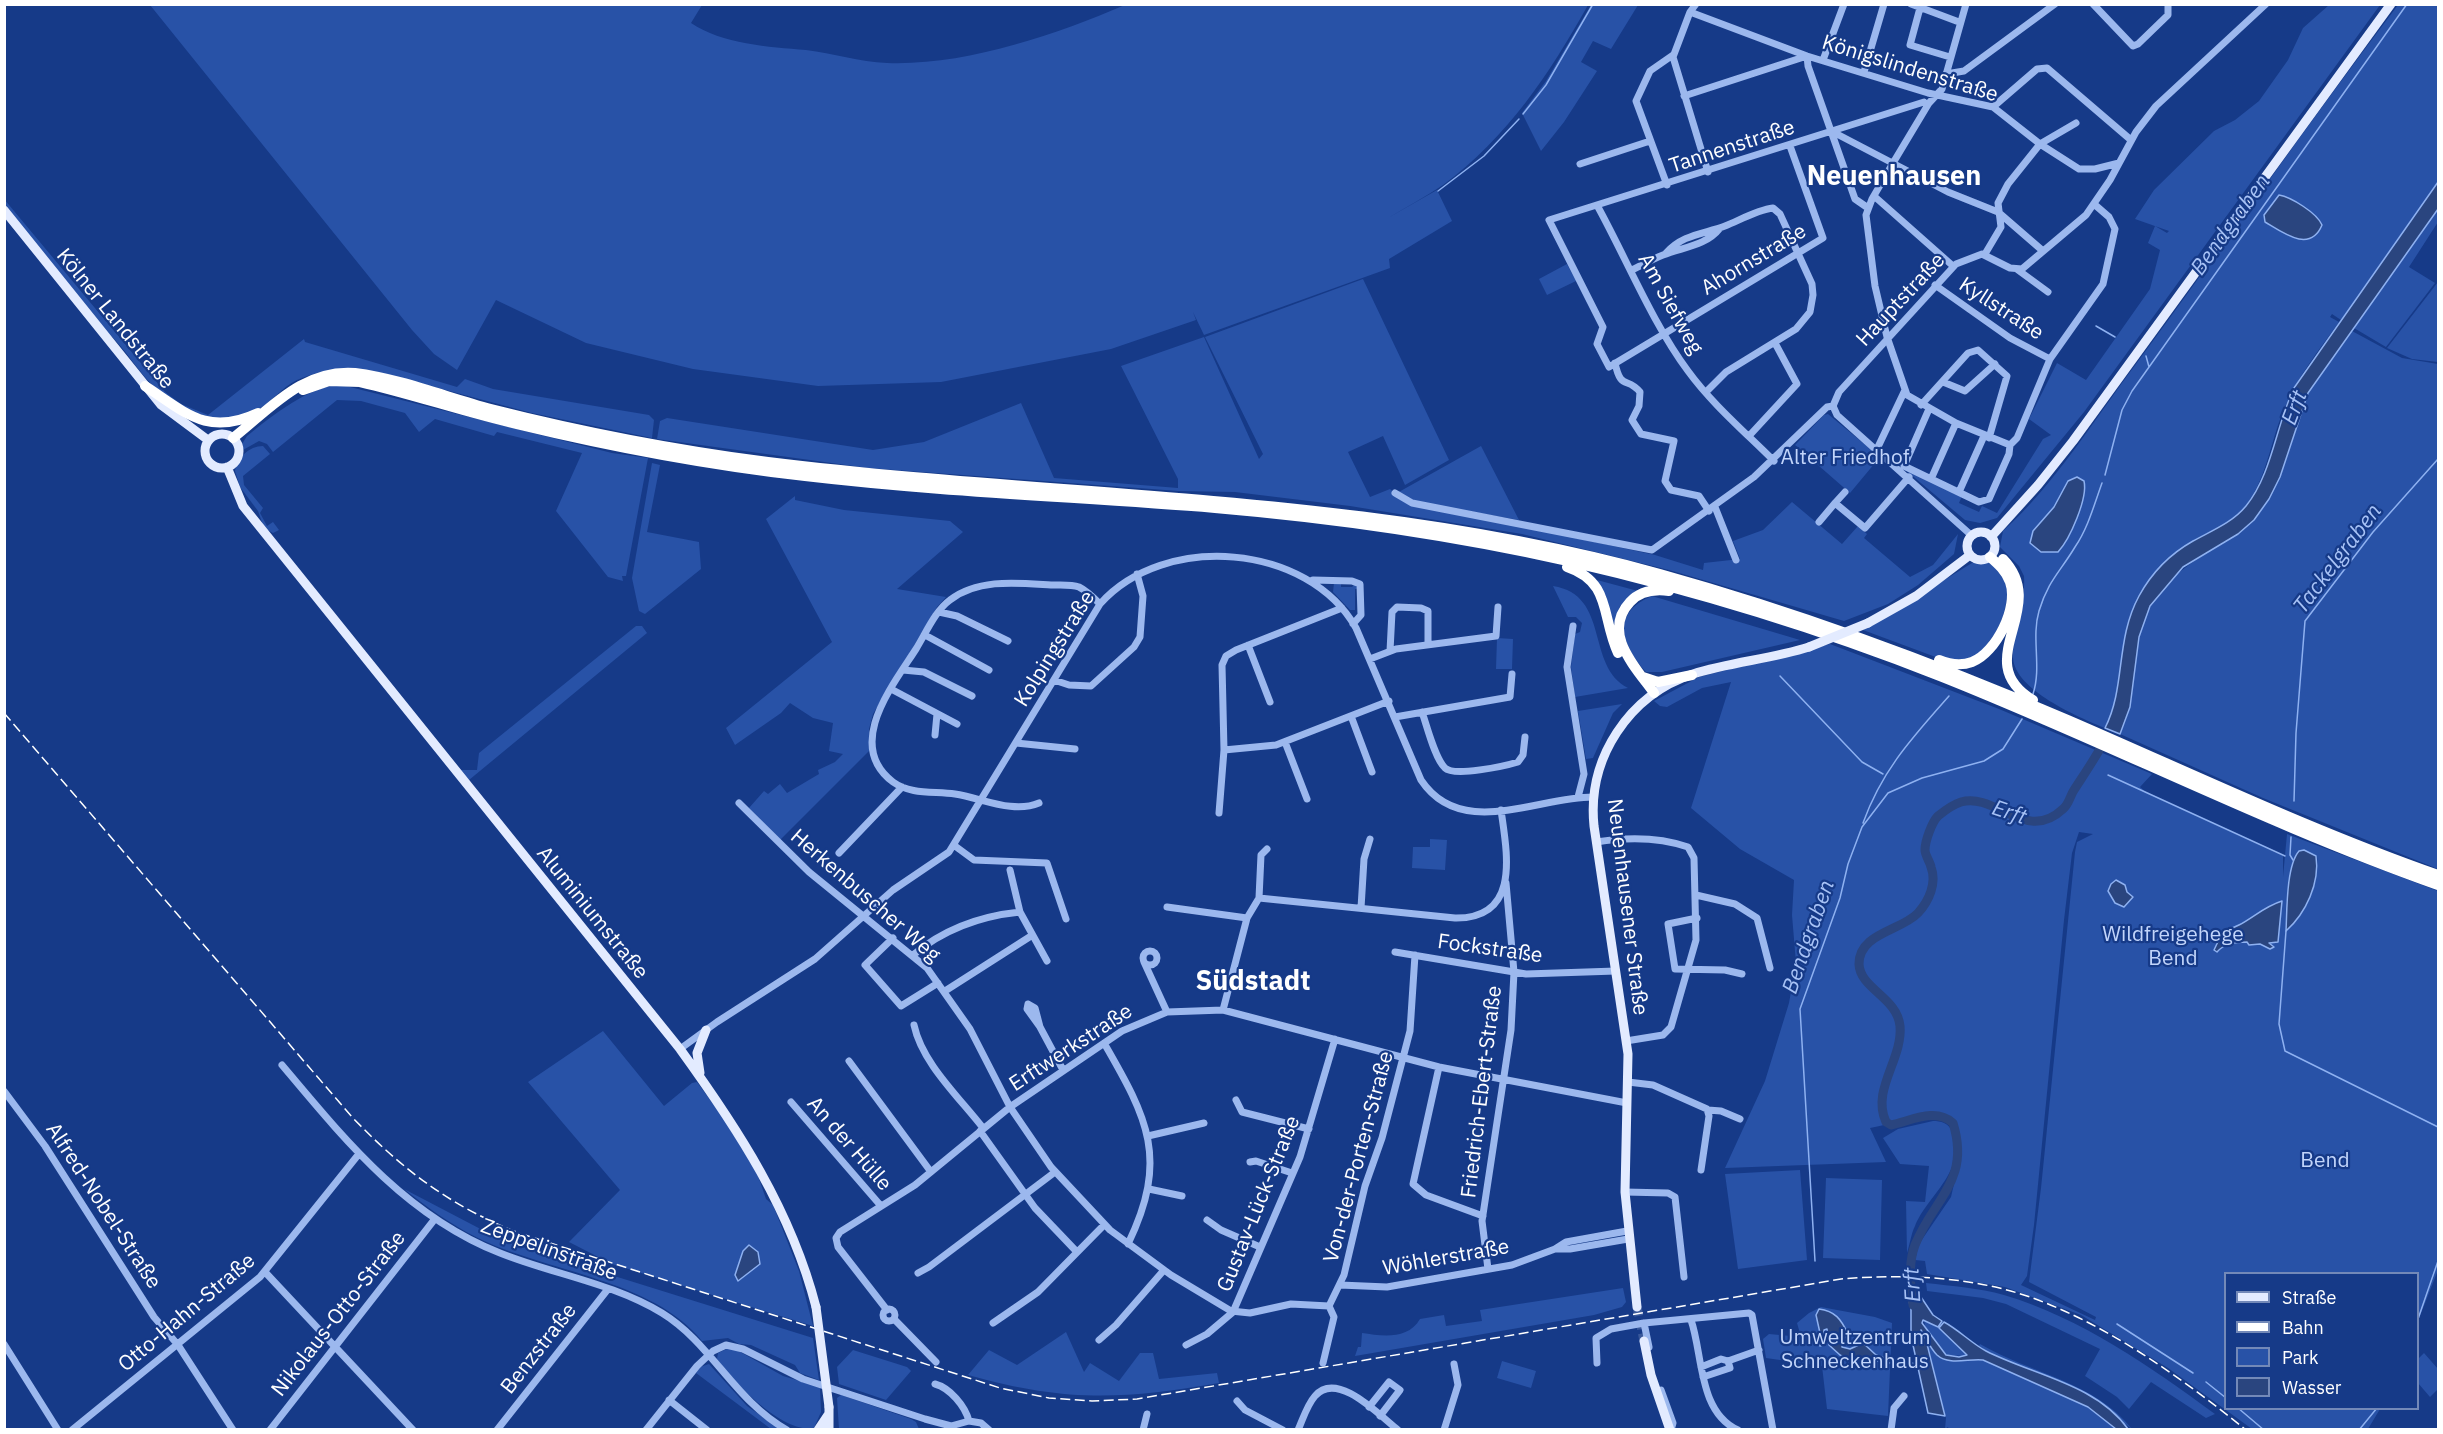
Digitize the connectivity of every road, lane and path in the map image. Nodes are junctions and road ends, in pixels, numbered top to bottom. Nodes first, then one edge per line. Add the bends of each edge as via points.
1 (1696, 4) edge
2 (1844, 4) edge
3 (1884, 4) edge
4 (1911, 4) edge
5 (1966, 4) edge
6 (2055, 4) edge
7 (2093, 4) edge
8 (2168, 4) edge
9 (2266, 4) edge
10 (2391, 4) edge
11 (1920, 8) junction
12 (1690, 12) junction
13 (1959, 22) junction
14 (1673, 54) junction
15 (1807, 56) junction
16 (1950, 57) junction
17 (1823, 60) junction
18 (1864, 72) junction
19 (1946, 74) junction
20 (1939, 94) junction
21 (1684, 96) junction
22 (1924, 102) dead end
23 (1993, 107) junction
24 (2076, 123) dead end
25 (1832, 132) junction
26 (2131, 140) junction
27 (1650, 141) junction
28 (2040, 144) junction
29 (1790, 146) junction
30 (1893, 163) junction
31 (2119, 163) junction
32 (1580, 164) dead end
33 (1708, 172) junction
34 (1667, 185) junction
35 (1874, 196) junction
36 (2094, 204) junction
37 (1598, 207) junction
38 (1868, 208) junction
39 (4, 210) edge
40 (2000, 213) junction
41 (2043, 251) junction
42 (1797, 254) junction
43 (1984, 254) junction
44 (1953, 266) junction
45 (1632, 270) junction
46 (2018, 270) junction
47 (1935, 285) junction
48 (2048, 292) dead end
49 (1664, 334) junction
50 (1887, 337) junction
51 (1775, 343) junction
52 (2050, 359) junction
53 (1995, 364) junction
54 (1612, 365) junction
55 (1943, 381) junction
56 (146, 386) junction
57 (1905, 390) junction
58 (1706, 392) junction
59 (274, 405) junction
60 (1921, 405) junction
61 (1833, 406) junction
62 (1929, 409) junction
63 (1956, 423) junction
64 (1749, 436) junction
65 (1986, 437) junction
66 (208, 440) junction
67 (235, 440) junction
68 (2010, 445) junction
69 (1877, 449) junction
70 (1774, 461) junction
71 (227, 467) junction
72 (1909, 477) junction
73 (1931, 479) junction
74 (1845, 492) dead end
75 (1959, 492) junction
76 (1395, 493) dead end
77 (1835, 503) junction
78 (1712, 509) junction
79 (1819, 522) dead end
80 (1971, 536) junction
81 (1991, 537) junction
82 (1518, 551) junction
83 (1992, 554) junction
84 (1970, 555) junction
85 (1736, 560) dead end
86 (1137, 574) junction
87 (1311, 580) junction
88 (1100, 604) junction
89 (1740, 606) junction
90 (1498, 607) dead end
91 (1342, 608) junction
92 (939, 612) junction
93 (1353, 624) junction
94 (1573, 626) dead end
95 (925, 635) junction
96 (1869, 640) junction
97 (1008, 641) dead end
98 (1428, 644) junction
99 (1248, 645) junction
100 (1390, 651) junction
101 (1370, 659) junction
102 (903, 670) junction
103 (989, 670) dead end
104 (1512, 674) dead end
105 (1640, 675) junction
106 (1692, 675) junction
107 (1054, 680) junction
108 (891, 689) junction
109 (1651, 695) junction
110 (972, 696) dead end
111 (1389, 701) junction
112 (1270, 702) dead end
113 (1422, 712) junction
114 (937, 714) junction
115 (1352, 716) junction
116 (1395, 717) junction
117 (2070, 721) junction
118 (957, 724) dead end
119 (935, 735) dead end
120 (1525, 737) dead end
121 (2096, 737) junction
122 (1285, 742) junction
123 (1016, 743) junction
124 (2121, 748) junction
125 (1075, 749) dead end
126 (1224, 750) junction
127 (1372, 772) dead end
128 (902, 787) junction
129 (1578, 797) junction
130 (1593, 797) junction
131 (1307, 799) dead end
132 (983, 800) junction
133 (739, 803) dead end
134 (1040, 804) dead end
135 (1501, 810) junction
136 (1219, 813) dead end
137 (1370, 840) dead end
138 (1596, 842) junction
139 (955, 846) junction
140 (1267, 849) dead end
141 (839, 853) dead end
142 (1010, 870) dead end
143 (2439, 875) edge
144 (1506, 883) junction
145 (2439, 885) edge
146 (1696, 895) junction
147 (1259, 898) junction
148 (1167, 907) dead end
149 (1361, 908) junction
150 (1020, 912) junction
151 (863, 915) junction
152 (1247, 918) junction
153 (1696, 918) junction
154 (1066, 920) dead end
155 (1031, 936) junction
156 (893, 938) junction
157 (1395, 952) dead end
158 (913, 955) junction
159 (1415, 955) junction
160 (1047, 962) dead end
161 (1144, 962) dead end
162 (1770, 968) dead end
163 (1689, 969) junction
164 (1616, 971) junction
165 (1514, 972) junction
166 (1742, 974) dead end
167 (938, 983) junction
168 (945, 991) junction
169 (1223, 1010) junction
170 (1167, 1012) junction
171 (914, 1025) dead end
172 (1040, 1027) dead end
173 (706, 1030) junction
174 (1335, 1040) junction
175 (1626, 1041) junction
176 (1104, 1043) junction
177 (680, 1049) junction
178 (1403, 1058) junction
179 (849, 1061) dead end
180 (282, 1065) dead end
181 (1438, 1067) junction
182 (1063, 1070) junction
183 (701, 1078) junction
184 (1503, 1080) junction
185 (1628, 1082) junction
186 (4, 1091) edge
187 (1236, 1100) dead end
188 (791, 1102) dead end
189 (1627, 1103) junction
190 (1010, 1107) junction
191 (1708, 1110) junction
192 (1740, 1119) dead end
193 (1204, 1123) dead end
194 (982, 1129) junction
195 (1309, 1130) junction
196 (1148, 1136) junction
197 (358, 1155) junction
198 (1250, 1162) dead end
199 (1701, 1170) dead end
200 (931, 1172) junction
201 (1055, 1172) junction
202 (1292, 1173) junction
203 (1149, 1190) junction
204 (1624, 1192) junction
205 (1025, 1195) junction
206 (1182, 1196) dead end
207 (881, 1206) junction
208 (1483, 1216) junction
209 (434, 1220) junction
210 (1207, 1220) dead end
211 (1104, 1225) junction
212 (1628, 1235) junction
213 (1128, 1244) junction
214 (1260, 1247) junction
215 (1077, 1252) junction
216 (1488, 1269) junction
217 (1164, 1270) junction
218 (265, 1272) junction
219 (918, 1273) dead end
220 (1684, 1277) dead end
221 (1340, 1285) junction
222 (608, 1289) junction
223 (1329, 1306) junction
224 (1637, 1307) tunnel mouth
225 (1233, 1312) junction
226 (1691, 1320) junction
227 (993, 1323) dead end
228 (1644, 1323) junction
229 (1099, 1340) dead end
230 (1644, 1341) tunnel mouth
231 (4, 1344) edge
232 (178, 1345) junction
233 (1186, 1345) dead end
234 (335, 1347) junction
235 (1759, 1350) junction
236 (708, 1355) junction
237 (1728, 1361) junction
238 (936, 1362) dead end
239 (1323, 1363) dead end
240 (1597, 1363) dead end
241 (1454, 1364) dead end
242 (1701, 1366) junction
243 (1703, 1377) junction
244 (935, 1384) dead end
245 (1904, 1396) dead end
246 (669, 1400) junction
247 (1237, 1401) dead end
248 (1369, 1407) junction
249 (829, 1410) junction
250 (1146, 1414) dead end
251 (1380, 1416) junction
252 (969, 1421) junction
253 (58, 1430) edge
254 (72, 1430) edge
255 (232, 1430) edge
256 (270, 1430) edge
257 (413, 1430) edge
258 (497, 1430) edge
259 (646, 1430) edge
260 (707, 1430) edge
261 (787, 1430) edge
262 (818, 1430) edge
263 (829, 1430) edge
264 (836, 1430) edge
265 (989, 1430) edge
266 (1143, 1430) edge
267 (1283, 1430) edge
268 (1298, 1430) edge
269 (1398, 1430) edge
270 (1444, 1430) edge
271 (1670, 1430) edge
272 (1738, 1430) edge
273 (1773, 1430) edge
274 (1891, 1430) edge

1 - 12 street
2 - 17 street
3 - 18 street
4 - 11 street
5 - 13 street
6 - 19 street via 1964,71
7 - 8 street via 2132,46 2168,15
9 - 26 street via 2156,106
10 - 81 main road via 2073,441
11 - 13 street
11 - 16 street via 1910,45
12 - 14 street
12 - 15 street, Königslindenstraße
13 - 16 street
14 - 21 street
14 - 27 street via 1653,68 1636,98
15 - 17 street, Königslindenstraße
15 - 21 street
15 - 25 street
16 - 19 street
17 - 18 street, Königslindenstraße
18 - 20 street, Königslindenstraße
19 - 20 street
20 - 23 street, Königslindenstraße
20 - 30 street via 1929,103
21 - 33 street
22 - 25 street, Tannenstraße
23 - 26 street via 2037,69 2046,68
23 - 28 street, Königslindenstraße
24 - 28 street
25 - 29 street, Tannenstraße
25 - 30 street
25 - 38 street via 1856,200
26 - 31 street
27 - 32 street
27 - 34 street
28 - 31 street, Königslindenstraße via 2082,170
28 - 40 street via 1999,198
29 - 33 street, Tannenstraße
29 - 42 street, Ahornstraße via 1823,238
30 - 35 street
30 - 40 street
31 - 36 street
33 - 34 street, Tannenstraße
34 - 37 street, Tannenstraße
35 - 38 street
35 - 44 street
36 - 41 street
36 - 52 street via 2109,217 2115,230 2102,286
37 - 45 street, Am Siefweg
37 - 54 street, Tannenstraße via 1549,220 1603,327 1597,344
38 - 50 street via 1872,268
39 - 56 main road, Kölner Landstraße
40 - 41 street
40 - 43 street via 2001,227
41 - 46 street
42 - 45 street via 1780,214 1774,209 1720,228 1711,237
42 - 49 street, Ahornstraße
42 - 51 street via 1812,284 1812,306 1800,326
43 - 44 street, Hauptstraße via 1969,256
43 - 46 street
44 - 47 street, Hauptstraße
45 - 49 street, Am Siefweg
46 - 48 street
47 - 50 street, Hauptstraße
47 - 52 street, Kyllstraße via 2010,338
49 - 54 street, Ahornstraße
49 - 58 street, Am Siefweg
50 - 57 street
50 - 61 street, Hauptstraße via 1839,392
51 - 58 street via 1726,372
51 - 64 street via 1797,384
52 - 68 street
53 - 55 street via 1966,391
53 - 55 street via 1980,351 1969,352
53 - 65 street via 2007,379
54 - 78 street via 1622,382 1640,392 1632,420 1641,434 1674,441 1665,481 1671,490 1699,496
55 - 60 street
56 - 59 highway via 182,413 212,422 241,420
56 - 66 main road, Kölner Landstraße via 169,412
57 - 60 street via 1908,397
57 - 69 street
58 - 64 street, Am Siefweg
59 - 67 highway
59 - 96 highway via 309,379 343,372 377,376 447,397 622,438 756,460 935,479 1249,502 1444,528 1652,572
60 - 62 street
61 - 69 street via 1837,415
61 - 70 street, Hauptstraße via 1827,407
62 - 63 street
62 - 73 street via 1904,466
63 - 65 street
63 - 73 street
64 - 70 street, Am Siefweg
65 - 68 street
65 - 75 street
66 - 67 main road via 220,434
66 - 71 main road via 204,451 208,462
67 - 71 main road via 238,456
67 - 82 highway via 305,389 329,381 350,381 559,434 736,467 903,486 1296,516 1405,530
68 - 75 street via 1987,502
69 - 72 street
70 - 78 street, Hauptstraße
71 - 177 main road, Aluminiumstraße via 245,509
72 - 77 street via 1865,528
72 - 80 street
73 - 75 street
74 - 77 street
76 - 78 street, Hauptstraße via 1412,503 1644,550 1655,549
77 - 79 street
78 - 85 street
80 - 81 main road via 1981,532
80 - 84 main road via 1967,545
81 - 83 main road
82 - 89 highway
82 - 109 highway via 1576,570 1592,581 1602,597 1616,650
83 - 84 main road via 1979,560
83 - 96 highway via 2008,576 2012,599 1995,641 1980,657 1969,663 1952,664 1888,642
83 - 117 highway via 2015,573 2020,589 2007,651 2010,674 2026,696
84 - 106 main road, Neuenhausener Straße, bridge via 1916,596 1869,623 1809,647
86 - 87 street, Kolpingstraße via 1175,561 1222,558 1278,567
86 - 88 street, Kolpingstraße
86 - 107 street via 1143,596 1141,632 1136,645 1091,686
87 - 91 street, Kolpingstraße
87 - 93 street via 1360,584 1361,615
88 - 92 street via 1077,587 1006,582 956,596
88 - 107 street, Kolpingstraße
89 - 105 highway via 1660,590 1638,596 1624,609 1619,629 1624,651
89 - 121 highway via 1904,662
90 - 98 street via 1496,636
91 - 93 street, Kolpingstraße
91 - 99 street
92 - 95 street
92 - 97 street via 957,616
93 - 101 street, Kolpingstraße
94 - 129 street, Neuenhausener Straße via 1568,667 1584,774
95 - 102 street
95 - 103 street
96 - 117 highway
98 - 100 street
98 - 100 street via 1428,611 1396,607 1392,612
99 - 112 street
99 - 126 street via 1225,658 1222,665
100 - 101 street
101 - 111 street, Kolpingstraße
102 - 108 street
102 - 110 street via 924,672
104 - 113 street via 1510,697
105 - 106 highway via 1656,682
105 - 109 highway
106 - 109 main road, Neuenhausener Straße
107 - 123 street, Kolpingstraße
108 - 114 street
108 - 128 street via 874,724 872,745 882,770
109 - 130 main road, Neuenhausener Straße via 1625,721 1608,746
111 - 115 street
111 - 116 street, Kolpingstraße
113 - 116 street
113 - 120 street via 1442,765 1453,772 1516,762 1523,755
114 - 118 street
114 - 119 street
115 - 122 street
115 - 127 street
116 - 135 street, Kolpingstraße via 1419,776 1437,798 1463,811
117 - 121 highway
121 - 124 highway
122 - 126 street via 1263,748
122 - 131 street
123 - 125 street
123 - 132 street, Kolpingstraße
124 - 143 highway via 2323,832
124 - 145 highway via 2297,830
126 - 136 street
128 - 132 street
128 - 141 street
129 - 130 street, Kolpingstraße
129 - 135 street, Kolpingstraße
130 - 138 main road, Neuenhausener Straße
132 - 134 street via 1030,807
132 - 139 street, Kolpingstraße
133 - 151 street, Herkenbuscher Weg via 785,850
135 - 144 street, Friedrich-Ebert-Straße
137 - 149 street via 1364,859
138 - 146 street via 1643,839 1688,847 1695,859
138 - 164 main road, Neuenhausener Straße
139 - 151 street, Kolpingstraße
139 - 154 street via 973,860 1047,863
140 - 147 street via 1261,855
142 - 150 street
144 - 149 street via 1491,907 1468,918
144 - 165 street, Friedrich-Ebert-Straße
146 - 153 street
146 - 162 street via 1732,903 1757,918
147 - 149 street
147 - 152 street
148 - 152 street
150 - 155 street
150 - 158 street via 962,926
151 - 156 street, Herkenbuscher Weg
151 - 173 street, Kolpingstraße via 815,959
152 - 169 street
153 - 163 street
153 - 163 street via 1668,925 1675,968
155 - 160 street
155 - 168 street
156 - 158 street, Herkenbuscher Weg
156 - 167 street via 866,965 901,1006
157 - 159 street, Fockstraße
158 - 167 street, Herkenbuscher Weg
159 - 165 street, Fockstraße
159 - 178 street, Von-der-Porten-Straße via 1412,1021
161 - 170 street
163 - 166 street
163 - 175 street via 1668,1032
164 - 165 street, Fockstraße
164 - 175 main road, Neuenhausener Straße
165 - 184 street, Friedrich-Ebert-Straße
167 - 168 street, Herkenbuscher Weg
168 - 190 street, Herkenbuscher Weg
169 - 170 street, Erftwerkstraße
169 - 174 street, Erftwerkstraße
170 - 176 street, Erftwerkstraße via 1136,1023
171 - 194 street via 927,1056
172 - 182 street
173 - 177 street, Kolpingstraße
173 - 183 main road via 697,1053
174 - 178 street, Erftwerkstraße
174 - 195 street, Gustav-Lück-Straße
175 - 185 main road, Neuenhausener Straße
176 - 182 street, Erftwerkstraße
176 - 196 street via 1136,1099
177 - 183 main road, Aluminiumstraße
178 - 181 street, Erftwerkstraße
178 - 221 street, Von-der-Porten-Straße
179 - 200 street
180 - 197 street, Zeppelinstraße
181 - 184 street, Erftwerkstraße
181 - 208 street via 1413,1184 1432,1198
182 - 190 street, Erftwerkstraße
183 - 249 main road, Aluminiumstraße, bridge via 775,1197 796,1247 816,1307
184 - 189 street, Erftwerkstraße
184 - 208 street, Friedrich-Ebert-Straße
185 - 189 main road, Neuenhausener Straße
185 - 191 street via 1653,1085
186 - 232 street, Alfred-Nobel-Straße via 67,1179 154,1317
187 - 195 street via 1242,1112
188 - 207 street, An der Hülle
189 - 204 main road, Neuenhausener Straße
190 - 194 street, Erftwerkstraße
190 - 201 street, Herkenbuscher Weg
191 - 192 street
191 - 199 street
193 - 196 street
194 - 200 street, Erftwerkstraße
194 - 205 street
195 - 202 street, Gustav-Lück-Straße
196 - 203 street
197 - 209 street, Zeppelinstraße
197 - 218 street, Otto-Hahn-Straße
198 - 202 street
200 - 207 street, Erftwerkstraße
201 - 205 street
201 - 211 street, Herkenbuscher Weg
202 - 214 street, Gustav-Lück-Straße
203 - 206 street
203 - 213 street
204 - 212 main road, Neuenhausener Straße
204 - 220 street via 1668,1193 1675,1197
205 - 215 street
205 - 219 street
207 - 238 street, Erftwerkstraße via 841,1231 836,1242 883,1306 884,1318 894,1319
208 - 216 street, Friedrich-Ebert-Straße
209 - 222 street, Zeppelinstraße via 497,1252
209 - 234 street, Nikolaus-Otto-Straße
210 - 214 street
211 - 213 street, Herkenbuscher Weg
211 - 215 street
212 - 216 street, Wöhlerstraße via 1555,1249
212 - 224 main road, Neuenhausener Straße
213 - 217 street, Herkenbuscher Weg
214 - 225 street, Gustav-Lück-Straße
215 - 227 street via 1034,1295
216 - 221 street, Wöhlerstraße via 1380,1288
217 - 225 street, Herkenbuscher Weg
217 - 229 street
218 - 232 street, Otto-Hahn-Straße
218 - 234 street
221 - 223 street, Von-der-Porten-Straße
222 - 236 street, Zeppelinstraße via 662,1313
222 - 258 street, Benzstraße
223 - 225 street via 1295,1304 1250,1313
223 - 239 street, Von-der-Porten-Straße via 1334,1317
225 - 233 street via 1208,1334
226 - 228 street
226 - 235 street via 1749,1313
226 - 242 street
228 - 240 street via 1611,1329 1596,1338
228 - 271 street via 1655,1372 1673,1423
230 - 271 main road
231 - 253 street
232 - 254 street, Otto-Hahn-Straße
232 - 255 street, Alfred-Nobel-Straße
234 - 256 street, Nikolaus-Otto-Straße
234 - 257 street
235 - 237 street
235 - 273 street
236 - 246 street
236 - 252 street via 722,1346 734,1346 803,1379 925,1419 951,1426
236 - 261 street, Zeppelinstraße via 744,1397
237 - 242 street via 1721,1359
237 - 243 street via 1730,1368
241 - 270 street via 1458,1385
242 - 243 street
243 - 272 street via 1719,1416
244 - 252 street via 943,1386 965,1409
245 - 274 street via 1894,1408
246 - 259 street
246 - 260 street
247 - 267 street via 1245,1410
248 - 251 street
248 - 251 street via 1389,1382 1400,1390
248 - 268 street via 1339,1388 1328,1388 1317,1394
249 - 262 main road
249 - 263 main road, Aluminiumstraße
249 - 264 main road
250 - 266 street
251 - 269 street
252 - 265 street via 981,1423

